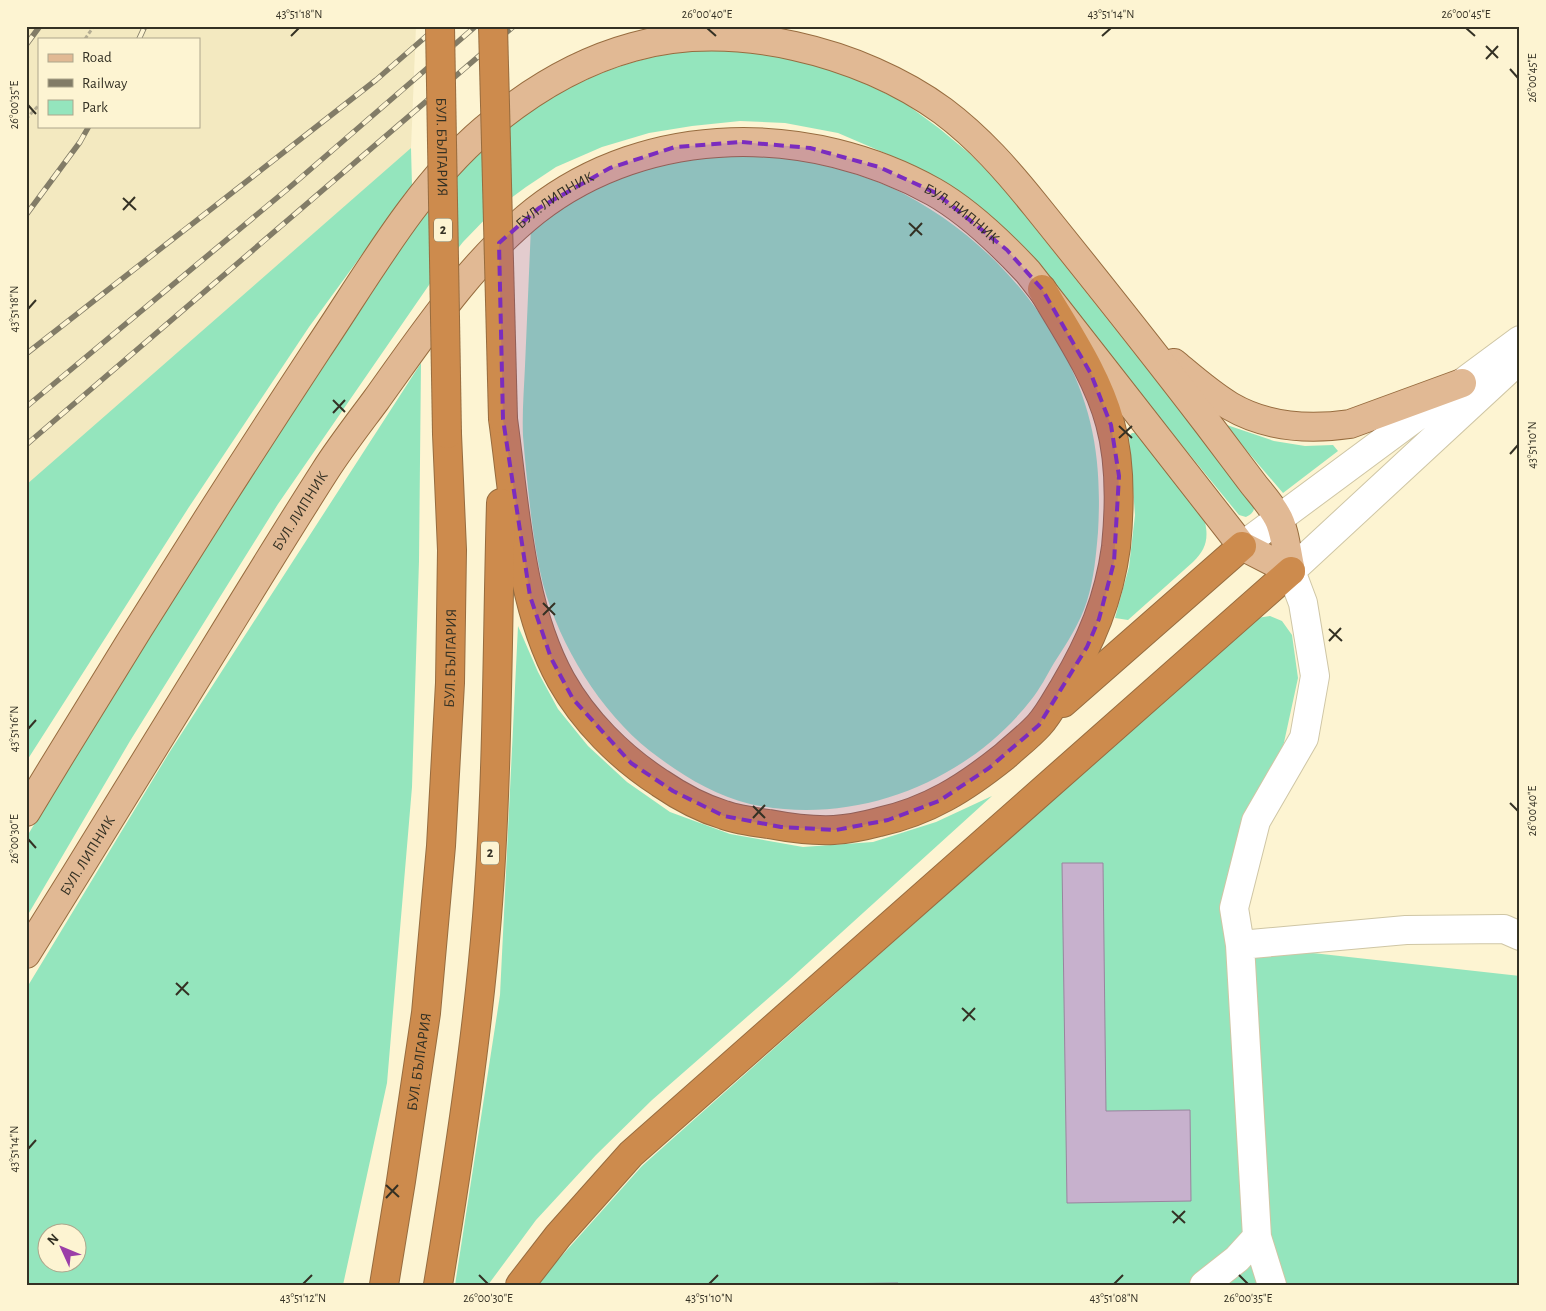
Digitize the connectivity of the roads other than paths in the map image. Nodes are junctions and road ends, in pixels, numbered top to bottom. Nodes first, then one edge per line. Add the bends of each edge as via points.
1 (440, 26) edge
2 (493, 26) edge
3 (1042, 289) junction
4 (1143, 339) junction
5 (1520, 340) edge
6 (1520, 359) edge
7 (1462, 383) junction
8 (503, 419) junction
9 (1280, 518) junction
10 (1242, 546) junction
11 (1291, 571) junction
12 (1039, 725) junction
13 (26, 812) edge
14 (1520, 936) edge
15 (1240, 945) junction
16 (26, 954) edge
17 (1257, 1237) junction
18 (384, 1285) edge
19 (438, 1285) edge
20 (520, 1285) edge
21 (1204, 1285) edge
22 (1272, 1285) edge

1 - 18 highway, БУЛ. БЪЛГАРИЯ / 2, bridge via 452,550 450,683 441,846 426,1013
2 - 8 highway, 2, bridge
3 - 10 main road, БУЛ. ЛИПНИК
3 - 12 highway via 1091,374 1111,425 1119,476 1119,506 1114,562 1099,619 1083,655
3 - 16 main road, БУЛ. ЛИПНИК via 1008,250 936,193 879,167 845,155 810,148 742,142 674,147 610,168 539,208 489,253 460,287 328,467
4 - 7 main road via 1229,405 1256,418 1290,426 1350,424
4 - 9 main road
4 - 13 main road via 1011,174 979,140 908,89 837,57 797,46 749,39 667,40 638,45 603,57 560,77 510,109 456,156 431,184 247,456
5 - 7 street
6 - 11 street
7 - 9 street
8 - 12 highway via 524,574 551,658 573,698 591,722 631,762 673,792 724,816 754,822 808,829 836,830 862,826 914,813 964,787
8 - 19 highway, 2 via 487,916 474,1049
9 - 10 street
9 - 11 main road
10 - 11 main road, БУЛ. ЛИПНИК
10 - 12 highway
11 - 15 street via 1303,603 1315,676 1304,738 1256,821 1234,908
11 - 20 highway via 631,1154 558,1236
14 - 15 street via 1504,929 1406,930
15 - 17 street
17 - 21 street via 1237,1259
17 - 22 street

